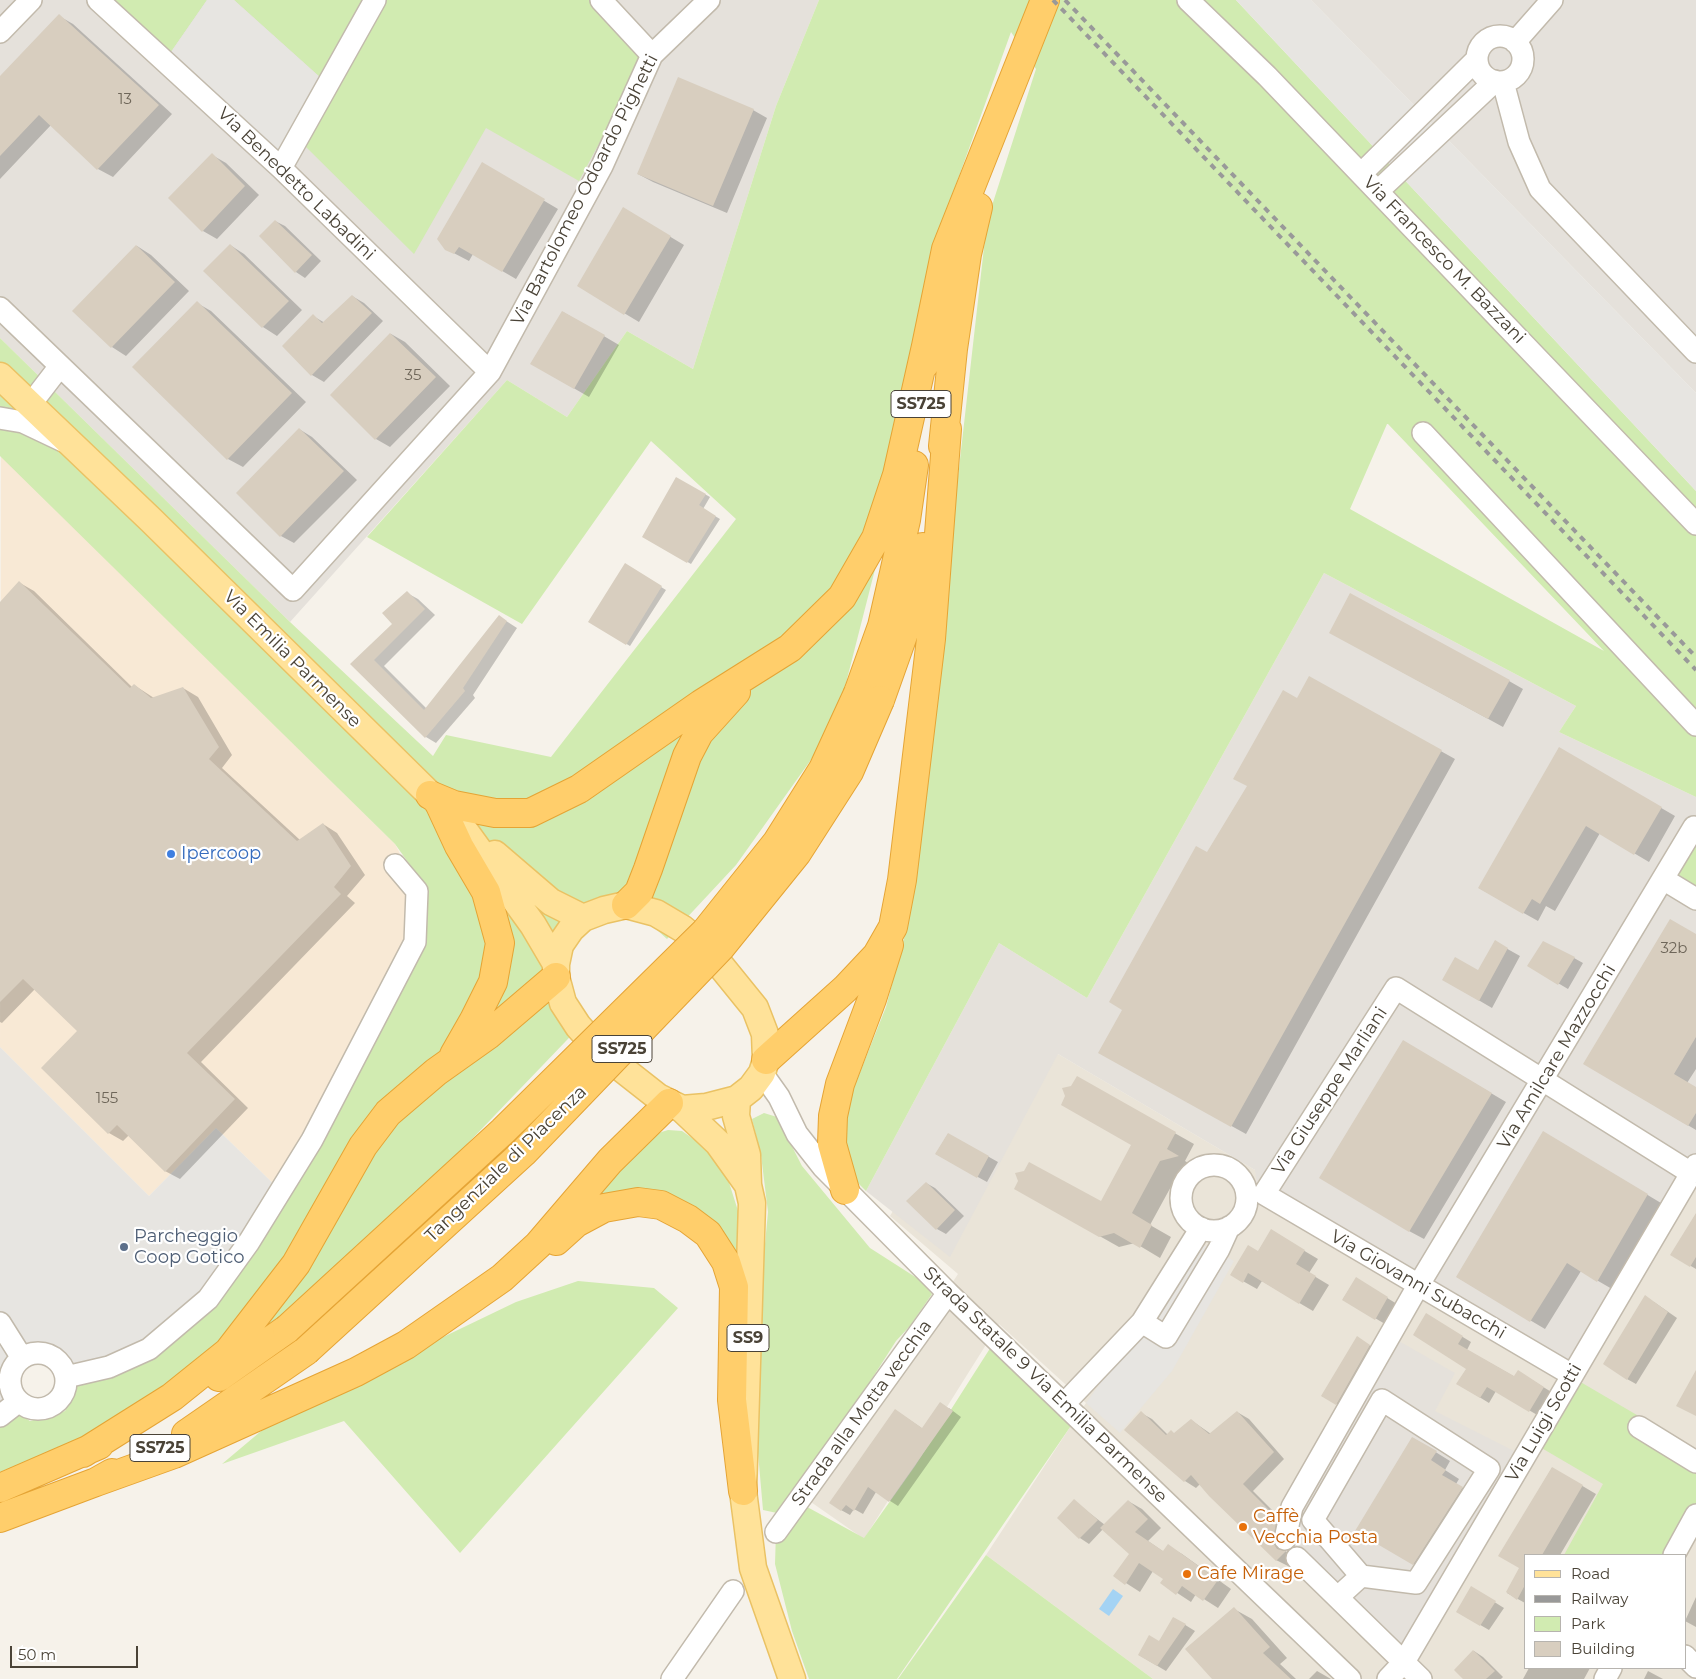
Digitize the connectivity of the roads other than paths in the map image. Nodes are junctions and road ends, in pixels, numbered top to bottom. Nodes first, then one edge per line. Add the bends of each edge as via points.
1 (31, 0) edge
2 (98, 0) edge
3 (375, 0) edge
4 (601, 0) edge
5 (709, 0) edge
6 (1044, 0) edge
7 (1188, 0) edge
8 (1552, 0) edge
9 (0, 32) edge
10 (1515, 42) junction
11 (652, 55) junction
12 (1477, 59) junction
13 (1499, 81) junction
14 (998, 120) junction
15 (281, 168) junction
16 (1361, 174) junction
17 (1378, 192) junction
18 (0, 308) edge
19 (926, 346) junction
20 (1696, 352) edge
21 (60, 366) junction
22 (490, 372) junction
23 (0, 376) edge
24 (30, 405) junction
25 (0, 418) edge
26 (947, 428) junction
27 (1423, 433) dead end
28 (70, 445) junction
29 (1696, 524) edge
30 (754, 673) junction
31 (869, 697) junction
32 (1696, 725) edge
33 (435, 799) junction
34 (460, 824) junction
35 (1694, 827) dead end
36 (395, 865) dead end
37 (1663, 879) junction
38 (1696, 899) edge
39 (626, 905) junction
40 (583, 918) junction
41 (893, 927) junction
42 (556, 970) junction
43 (448, 1063) junction
44 (764, 1066) junction
45 (1544, 1080) junction
46 (737, 1099) junction
47 (675, 1106) junction
48 (1694, 1169) edge
49 (748, 1185) junction
50 (845, 1190) junction
51 (1264, 1194) joint
52 (1229, 1227) junction
53 (1201, 1228) junction
54 (502, 1278) junction
55 (1418, 1286) junction
56 (948, 1293) junction
57 (1142, 1322) junction
58 (0, 1323) edge
59 (22, 1358) junction
60 (1572, 1376) junction
61 (66, 1377) junction
62 (18, 1402) junction
63 (1064, 1404) junction
64 (0, 1416) edge
65 (1639, 1427) dead end
66 (83, 1453) junction
67 (1696, 1462) edge
68 (96, 1482) junction
69 (0, 1488) edge
70 (743, 1491) junction
71 (1696, 1515) edge
72 (0, 1518) edge
73 (776, 1532) dead end
74 (1285, 1539) dead end
75 (1675, 1554) edge
76 (1297, 1558) dead end
77 (1360, 1576) junction
78 (733, 1590) dead end
79 (1338, 1597) junction
80 (1686, 1657) edge
81 (1404, 1662) junction
82 (1696, 1667) edge
83 (672, 1679) edge
84 (792, 1679) edge
85 (1350, 1679) edge
86 (1388, 1679) edge
87 (1421, 1679) edge

1 - 9 street
2 - 15 street, Via Benedetto Labadini
3 - 15 street
4 - 11 street
5 - 11 street, Via Bartolomeo Odoardo Pighetti
6 - 14 highway, Tangenziale di Piacenza
7 - 16 street, Via Francesco M. Bazzani
8 - 10 street
10 - 12 street via 1501,36 1487,40 1481,45
10 - 13 street via 1520,47 1522,62 1516,75
11 - 22 street, Via Bartolomeo Odoardo Pighetti via 602,166
12 - 13 street via 1482,74
12 - 16 street
13 - 17 street
13 - 20 street via 1519,142 1540,189
14 - 19 highway, Tangenziale di Piacenza / SS725 via 946,249
14 - 26 highway, Tangenziale di Piacenza / SS725 via 967,254 953,349
15 - 22 street, Via Benedetto Labadini
16 - 17 street, Via Francesco M. Bazzani
17 - 29 street, Via Francesco M. Bazzani
18 - 21 street
19 - 30 highway via 899,467 876,538 842,597 790,648
19 - 31 highway, Tangenziale di Piacenza / SS725 via 906,520
21 - 22 street, Via Bartolomeo Odoardo Pighetti via 293,590
21 - 24 street
23 - 24 main road, Via Emilia Parmense
24 - 28 main road, Via Emilia Parmense
25 - 28 street via 23,422
26 - 31 highway, Tangenziale di Piacenza / SS725 via 907,624
26 - 41 highway via 931,639 902,880
27 - 32 street
28 - 33 main road, Via Emilia Parmense
30 - 33 highway via 701,704 579,789 530,813 495,813
30 - 39 highway via 699,733 687,756 639,892
31 - 66 highway, Tangenziale di Piacenza / SS725, bridge via 777,842 705,932 503,1131 287,1329 187,1399
31 - 68 highway, Tangenziale di Piacenza / SS725, bridge via 849,772 798,853 721,947 523,1153 306,1351 194,1430
33 - 34 main road, Via Emilia Parmense
33 - 43 highway via 486,892 500,943 493,982
34 - 40 main road via 551,902
34 - 42 main road, Via Emilia Parmense via 533,924
35 - 37 street, Via Amilcare Mazzocchi
36 - 61 street via 417,891 415,942 312,1140 248,1242 208,1299 149,1349 108,1367
37 - 38 street
37 - 45 street, Via Amilcare Mazzocchi
39 - 40 main road
39 - 44 main road via 656,913 683,928 708,950 756,1008 765,1034
40 - 42 main road via 560,945
41 - 44 highway via 877,955
41 - 50 highway via 884,965 840,1084 833,1116 832,1144
42 - 43 highway via 488,1035
42 - 47 main road via 563,1003 602,1054 651,1092
43 - 66 highway via 383,1120 364,1146 296,1264 228,1352 172,1397
44 - 46 main road
44 - 50 street, Strada Statale 9 Via Emilia Parmense via 797,1134
45 - 48 street
45 - 51 street, Via Giuseppe Marliani via 1396,988
45 - 55 street, Via Amilcare Mazzocchi
46 - 47 main road via 706,1107
46 - 49 main road via 736,1116 746,1154
47 - 49 main road via 718,1144
47 - 54 highway via 610,1161 538,1246
48 - 60 street, Via Luigi Scotti
49 - 70 main road, SS9 via 752,1225
50 - 56 street, Strada Statale 9 Via Emilia Parmense
51 - 55 street, Via Giovanni Subacchi
52 - 53 street via 1220,1230
52 - 53 street via 1244,1212 1246,1190 1234,1172 1224,1166 1213,1165 1192,1173 1181,1192 1185,1213
52 - 57 street via 1166,1338
53 - 57 street
54 - 68 highway via 406,1346 356,1372 174,1454
54 - 70 highway via 535,1261 576,1223 604,1208 638,1202 661,1205 708,1234 726,1262 734,1286 732,1400
55 - 60 street, Via Giovanni Subacchi
55 - 74 street, Via Amilcare Mazzocchi via 1292,1507
56 - 63 street, Strada Statale 9 Via Emilia Parmense
56 - 73 street, Strada alla Motta vecchia
57 - 63 street
58 - 59 street
59 - 61 street via 31,1354 49,1356 57,1361
59 - 62 street via 16,1363 10,1379
60 - 81 street, Via Luigi Scotti
61 - 62 street via 63,1394 51,1406 34,1409
62 - 64 street
63 - 85 street, Strada Statale 9 Via Emilia Parmense
65 - 67 street
66 - 69 highway, Tangenziale di Piacenza / SS725
68 - 72 highway, Tangenziale di Piacenza / SS725
70 - 84 main road, SS9 via 753,1568
71 - 75 street
76 - 79 street
77 - 77 street via 1416,1583 1489,1469 1382,1400 1313,1520
77 - 79 street
78 - 83 street
79 - 81 street
80 - 82 street
81 - 86 street, Via Luigi Scotti
81 - 87 street

